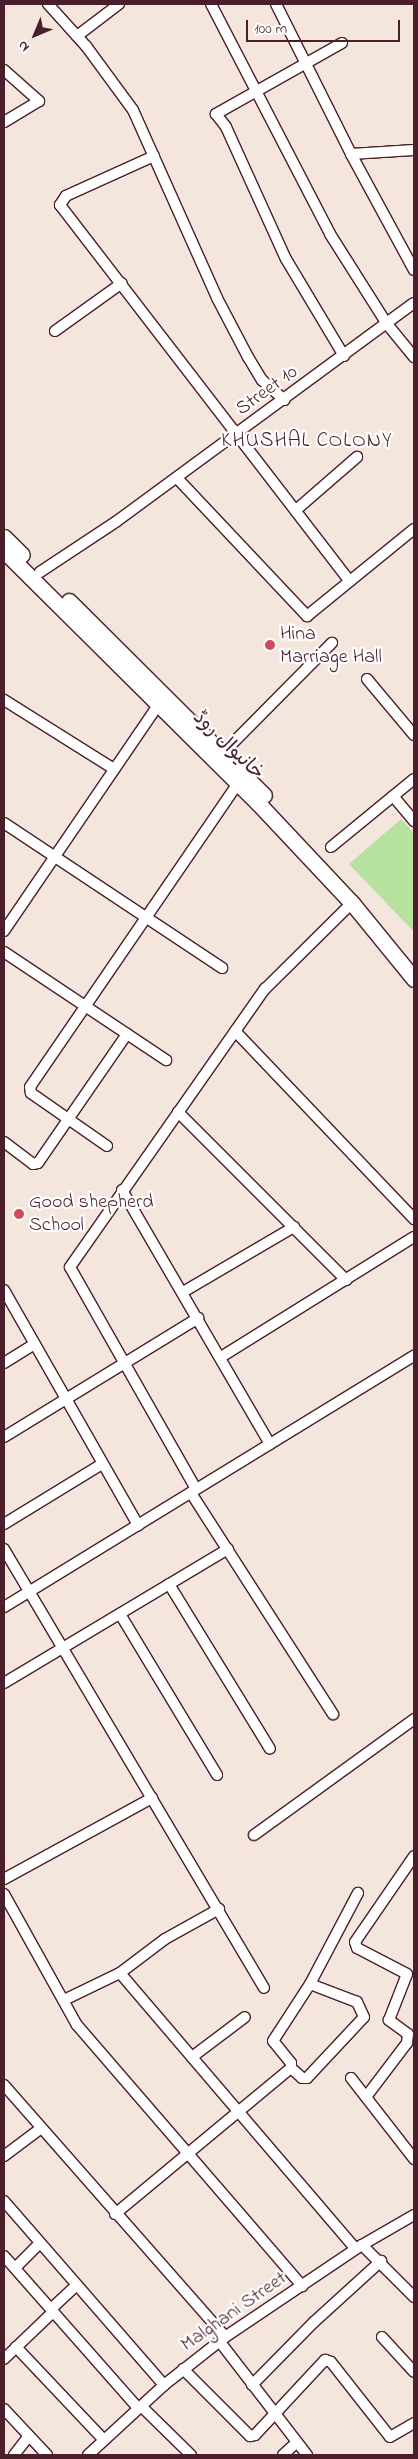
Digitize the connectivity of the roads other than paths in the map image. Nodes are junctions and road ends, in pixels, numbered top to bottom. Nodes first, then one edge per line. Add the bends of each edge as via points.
1 (48, 4) edge
2 (120, 4) edge
3 (211, 4) edge
4 (276, 4) edge
5 (77, 36) junction
6 (342, 43) dead end
7 (307, 66) junction
8 (4, 70) edge
9 (257, 91) junction
10 (4, 122) edge
11 (414, 150) edge
12 (351, 154) junction
13 (154, 156) junction
14 (414, 270) edge
15 (122, 283) junction
16 (414, 303) edge
17 (387, 324) junction
18 (56, 331) dead end
19 (344, 356) junction
20 (414, 357) edge
21 (284, 400) junction
22 (236, 435) junction
23 (357, 457) dead end
24 (177, 478) junction
25 (296, 510) junction
26 (414, 529) edge
27 (4, 537) edge
28 (4, 551) edge
29 (40, 572) junction
30 (350, 581) junction
31 (332, 643) dead end
32 (367, 679) dead end
33 (4, 700) edge
34 (158, 705) junction
35 (414, 735) edge
36 (223, 753) junction
37 (114, 769) junction
38 (414, 779) edge
39 (238, 783) junction
40 (393, 796) junction
41 (414, 821) edge
42 (4, 823) edge
43 (331, 848) dead end
44 (55, 857) junction
45 (352, 903) junction
46 (146, 917) junction
47 (4, 931) edge
48 (4, 952) edge
49 (414, 963) edge
50 (222, 968) dead end
51 (414, 979) edge
52 (85, 1006) junction
53 (235, 1031) junction
54 (127, 1034) junction
55 (166, 1060) dead end
56 (178, 1112) junction
57 (68, 1119) junction
58 (4, 1142) edge
59 (107, 1146) dead end
60 (122, 1190) junction
61 (414, 1219) edge
62 (294, 1227) junction
63 (414, 1237) edge
64 (346, 1280) junction
65 (4, 1290) edge
66 (183, 1292) junction
67 (198, 1318) junction
68 (34, 1344) junction
69 (414, 1356) edge
70 (220, 1357) junction
71 (124, 1363) junction
72 (4, 1364) edge
73 (65, 1400) junction
74 (4, 1437) edge
75 (270, 1444) junction
76 (102, 1464) junction
77 (194, 1491) junction
78 (4, 1524) edge
79 (138, 1525) junction
80 (4, 1549) edge
81 (228, 1549) junction
82 (169, 1584) junction
83 (29, 1592) junction
84 (4, 1607) edge
85 (120, 1614) junction
86 (62, 1648) junction
87 (4, 1683) edge
88 (333, 1714) dead end
89 (414, 1719) edge
90 (270, 1749) dead end
91 (217, 1775) dead end
92 (152, 1798) junction
93 (254, 1835) dead end
94 (414, 1856) edge
95 (4, 1879) edge
96 (358, 1893) dead end
97 (4, 1894) edge
98 (220, 1909) junction
99 (120, 1973) junction
100 (310, 1984) junction
101 (264, 1988) dead end
102 (64, 2000) junction
103 (245, 2017) dead end
104 (411, 2045) edge
105 (192, 2057) junction
106 (291, 2068) junction
107 (350, 2078) dead end
108 (4, 2085) edge
109 (366, 2097) junction
110 (238, 2112) junction
111 (40, 2129) junction
112 (188, 2154) junction
113 (4, 2156) edge
114 (414, 2159) edge
115 (4, 2202) edge
116 (115, 2214) junction
117 (414, 2214) edge
118 (40, 2243) junction
119 (359, 2247) junction
120 (4, 2256) edge
121 (381, 2262) junction
122 (15, 2268) junction
123 (77, 2285) junction
124 (302, 2286) junction
125 (414, 2297) edge
126 (52, 2311) junction
127 (382, 2337) dead end
128 (222, 2339) junction
129 (16, 2347) junction
130 (4, 2359) edge
131 (183, 2369) junction
132 (414, 2372) edge
133 (164, 2385) junction
134 (252, 2386) junction
135 (139, 2407) junction
136 (4, 2409) edge
137 (275, 2414) junction
138 (414, 2423) edge
139 (29, 2436) junction
140 (104, 2440) junction
141 (296, 2442) junction
142 (14, 2455) edge
143 (47, 2455) edge
144 (88, 2455) edge
145 (191, 2455) edge
146 (283, 2455) edge
147 (308, 2455) edge

1 - 5 street
2 - 5 street
3 - 9 street
4 - 7 street
5 - 13 street via 132,110
6 - 7 street
7 - 9 street
7 - 12 street
8 - 10 street via 40,101
9 - 17 street via 330,234
9 - 19 street via 216,114 226,127 286,259
11 - 12 street
12 - 14 street
13 - 15 street via 66,196 60,205
13 - 21 street via 217,298 248,358 262,380
15 - 18 street
15 - 22 street
16 - 17 street, Street 10
17 - 19 street, Street 10
17 - 20 street
19 - 21 street, Street 10
21 - 22 street, Street 10
22 - 24 street, Street 10
22 - 25 street
23 - 25 street
24 - 29 street, Street 10
24 - 30 street via 307,616
25 - 30 street
26 - 30 street
27 - 29 main road, خانیوال روڈ
28 - 34 main road, خانیوال روڈ
29 - 36 main road, خانیوال روڈ
31 - 36 street
32 - 35 street
33 - 37 street
34 - 37 street
34 - 39 main road, خانیوال روڈ
36 - 49 main road, خانیوال روڈ via 322,855
37 - 44 street
38 - 40 street
39 - 45 main road, خانیوال روڈ
39 - 46 street
40 - 41 street
40 - 43 street
42 - 44 street
44 - 46 street
44 - 47 street
45 - 51 main road, خانیوال روڈ
45 - 53 street via 265,989
46 - 50 street
46 - 52 street
48 - 52 street
52 - 54 street
52 - 57 street via 29,1090
53 - 56 street
53 - 61 street
54 - 55 street
54 - 57 street
56 - 60 street
56 - 62 street
57 - 58 street via 36,1164
57 - 59 street
60 - 66 street
60 - 71 street via 70,1267
62 - 64 street
62 - 66 street
63 - 64 street
64 - 70 street
65 - 68 street
66 - 67 street
67 - 70 street
67 - 71 street
68 - 72 street
68 - 73 street
69 - 75 street
70 - 75 street
71 - 73 street
71 - 77 street
73 - 74 street
73 - 76 street
75 - 77 street
76 - 78 street
76 - 79 street
77 - 79 street
77 - 81 street
79 - 83 street
80 - 83 street
81 - 82 street
81 - 88 street
82 - 85 street
82 - 90 street
83 - 84 street
83 - 86 street
85 - 86 street
85 - 91 street
86 - 87 street
86 - 92 street
89 - 93 street
92 - 95 street
92 - 98 street
94 - 104 street via 355,1942 358,1948 406,1972 389,2020 408,2034
96 - 100 street
97 - 102 street
98 - 99 street via 165,1939
98 - 101 street
99 - 102 street
99 - 105 street
100 - 106 street via 272,2041 291,2062
100 - 106 street via 357,2002 364,2017 307,2078 302,2078
102 - 112 street via 77,2026
103 - 105 street
104 - 109 street
105 - 110 street
106 - 110 street
107 - 109 street
108 - 111 street
109 - 114 street
110 - 112 street
110 - 119 street
111 - 113 street
111 - 116 street
112 - 116 street
112 - 124 street
115 - 118 street
116 - 128 street
117 - 119 street, Malghani Street
118 - 122 street
118 - 123 street
119 - 121 street
119 - 124 street, Malghani Street
120 - 122 street
121 - 125 street
121 - 134 street via 314,2322
122 - 126 street
123 - 126 street
123 - 133 street
124 - 128 street, Malghani Street
126 - 129 street
126 - 135 street
127 - 132 street
128 - 131 street, Malghani Street
128 - 134 street
129 - 130 street
129 - 140 street
131 - 133 street, Malghani Street
131 - 137 street via 250,2436
133 - 135 street, Malghani Street
134 - 137 street
135 - 140 street, Malghani Street
135 - 145 street
136 - 139 street
137 - 138 street via 324,2360 330,2362 390,2437
137 - 141 street
139 - 142 street
139 - 143 street
140 - 144 street, Malghani Street
141 - 146 street
141 - 147 street

